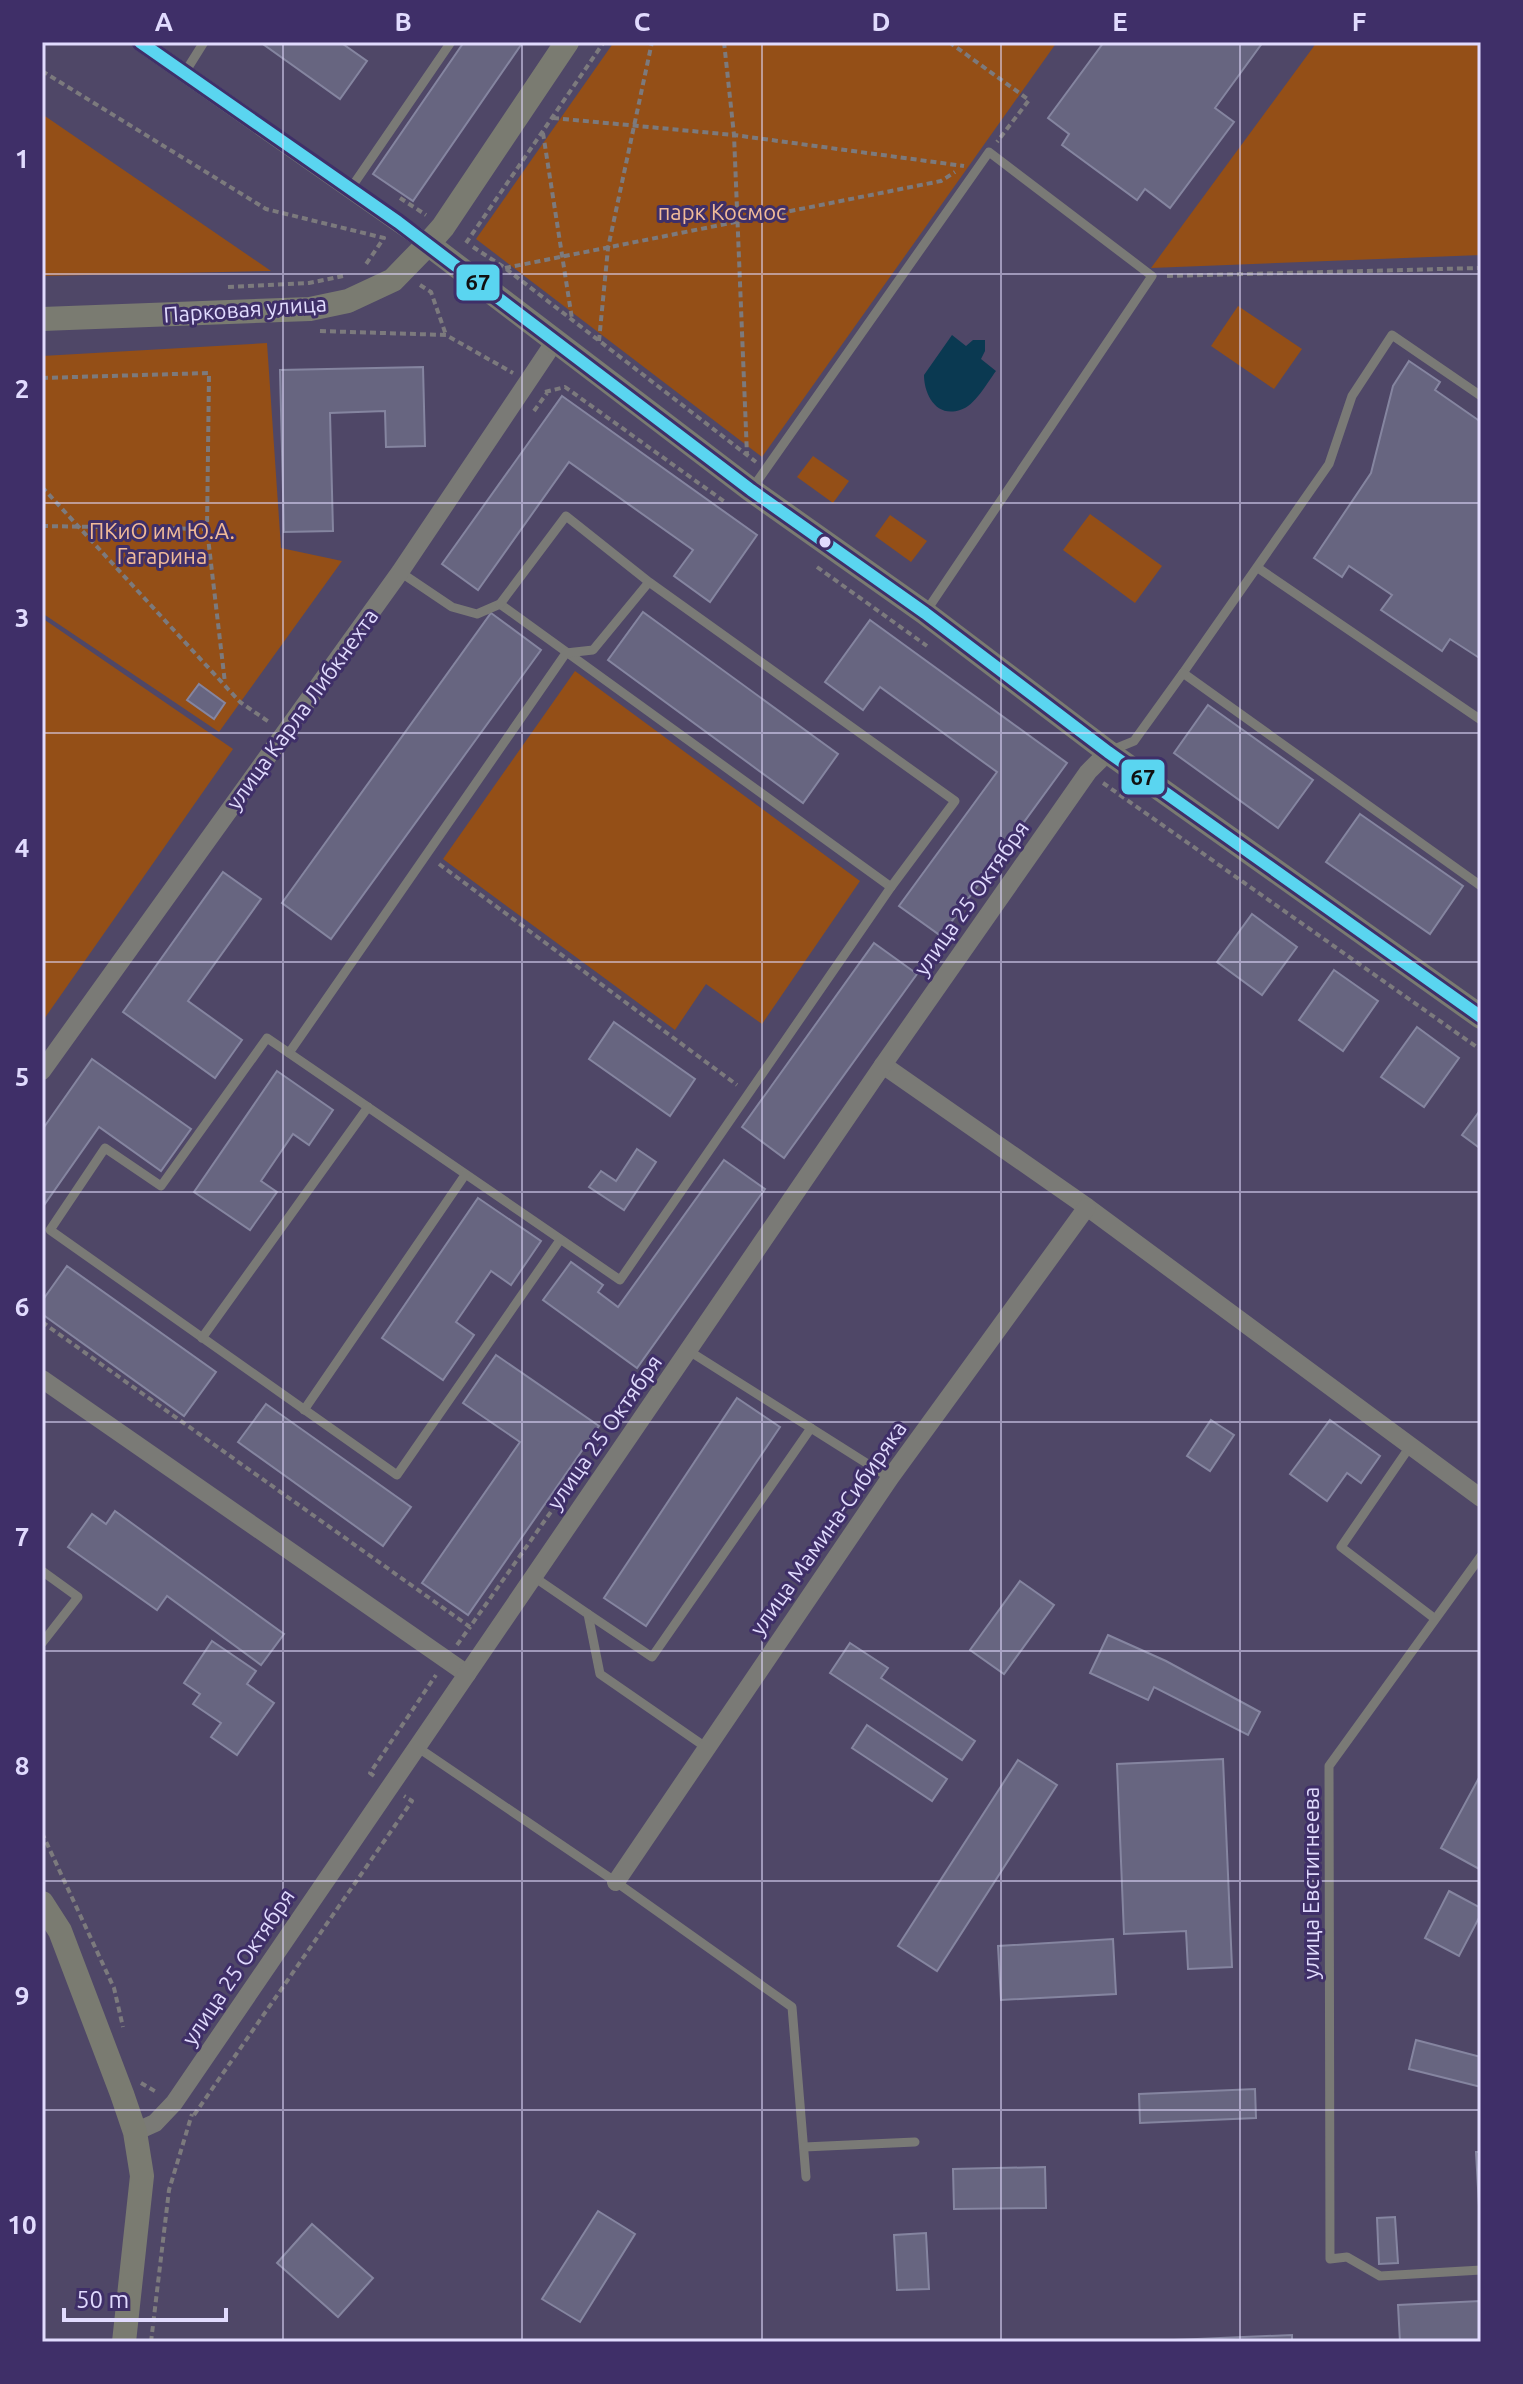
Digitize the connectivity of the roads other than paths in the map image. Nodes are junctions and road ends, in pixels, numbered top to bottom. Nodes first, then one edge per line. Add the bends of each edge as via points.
1 (140, 42) edge
2 (204, 42) edge
3 (451, 42) edge
4 (567, 42) edge
5 (184, 74) junction
6 (351, 188) junction
7 (428, 244) junction
8 (42, 319) edge
9 (555, 341) junction
10 (1481, 396) edge
11 (751, 490) junction
12 (1258, 568) junction
13 (400, 572) junction
14 (649, 582) junction
15 (500, 604) junction
16 (925, 613) junction
17 (566, 653) junction
18 (1183, 673) junction
19 (1481, 720) edge
20 (1108, 752) junction
21 (1481, 886) edge
22 (891, 887) junction
23 (1481, 1017) edge
24 (289, 1053) junction
25 (883, 1065) junction
26 (42, 1071) edge
27 (368, 1107) junction
28 (465, 1175) junction
29 (1087, 1207) junction
30 (560, 1240) junction
31 (202, 1338) junction
32 (689, 1351) junction
33 (42, 1379) edge
34 (304, 1410) junction
35 (811, 1428) junction
36 (1411, 1444) junction
37 (890, 1478) junction
38 (1481, 1498) edge
39 (1481, 1556) edge
40 (42, 1571) edge
41 (534, 1577) junction
42 (588, 1614) junction
43 (1434, 1618) junction
44 (42, 1643) edge
45 (467, 1674) junction
46 (417, 1747) junction
47 (707, 1748) junction
48 (616, 1882) junction
49 (42, 1903) edge
50 (135, 2132) junction
51 (915, 2142) dead end
52 (804, 2147) junction
53 (806, 2177) dead end
54 (1481, 2270) edge
55 (124, 2342) edge

1 - 5 street
2 - 5 lane
3 - 6 lane
4 - 7 main road
5 - 6 street
6 - 7 street
7 - 8 main road, Парковая улица via 393,280 348,301 310,309
7 - 9 main road
9 - 11 main road
9 - 13 street, улица Карла Либкнехта
10 - 12 lane via 1392,335 1352,396 1329,464
11 - 16 main road
11 - 16 lane via 989,152 1152,276
12 - 18 lane
12 - 19 lane
13 - 15 lane via 452,607 477,614
13 - 26 street, улица Карла Либкнехта
14 - 15 lane via 566,516
14 - 17 lane via 593,650
14 - 22 lane via 955,801
15 - 17 lane
16 - 20 main road
17 - 22 lane
17 - 24 lane
18 - 20 lane via 1134,741
18 - 21 lane
20 - 23 main road
20 - 25 street, улица 25 Октября via 1088,772
22 - 30 lane via 620,1280
24 - 27 lane
24 - 31 lane via 267,1038 161,1186 105,1148 50,1230
25 - 29 street
25 - 32 street, улица 25 Октября
27 - 28 lane
27 - 31 lane
28 - 30 lane
28 - 34 lane
29 - 36 street
29 - 37 street, улица Мамина-Сибиряка
30 - 34 lane via 397,1475
31 - 34 lane
32 - 35 lane
32 - 41 street, улица 25 Октября
33 - 45 street
35 - 37 lane
35 - 42 lane via 652,1657
36 - 38 street
36 - 43 lane via 1341,1547
37 - 47 street, улица Мамина-Сибиряка
39 - 43 lane, улица Евстигнеева
40 - 44 lane via 78,1597
41 - 42 lane
41 - 45 street, улица 25 Октября
42 - 47 lane via 600,1674
43 - 54 lane, улица Евстигнеева via 1329,1766 1330,2259 1347,2257 1380,2276
45 - 46 street, улица 25 Октября
46 - 48 lane
46 - 50 street, улица 25 Октября via 174,2103 155,2123
47 - 48 street, улица Мамина-Сибиряка
48 - 52 lane via 792,2007
49 - 50 main road via 60,1931
50 - 55 main road via 142,2176
51 - 52 lane
52 - 53 lane

